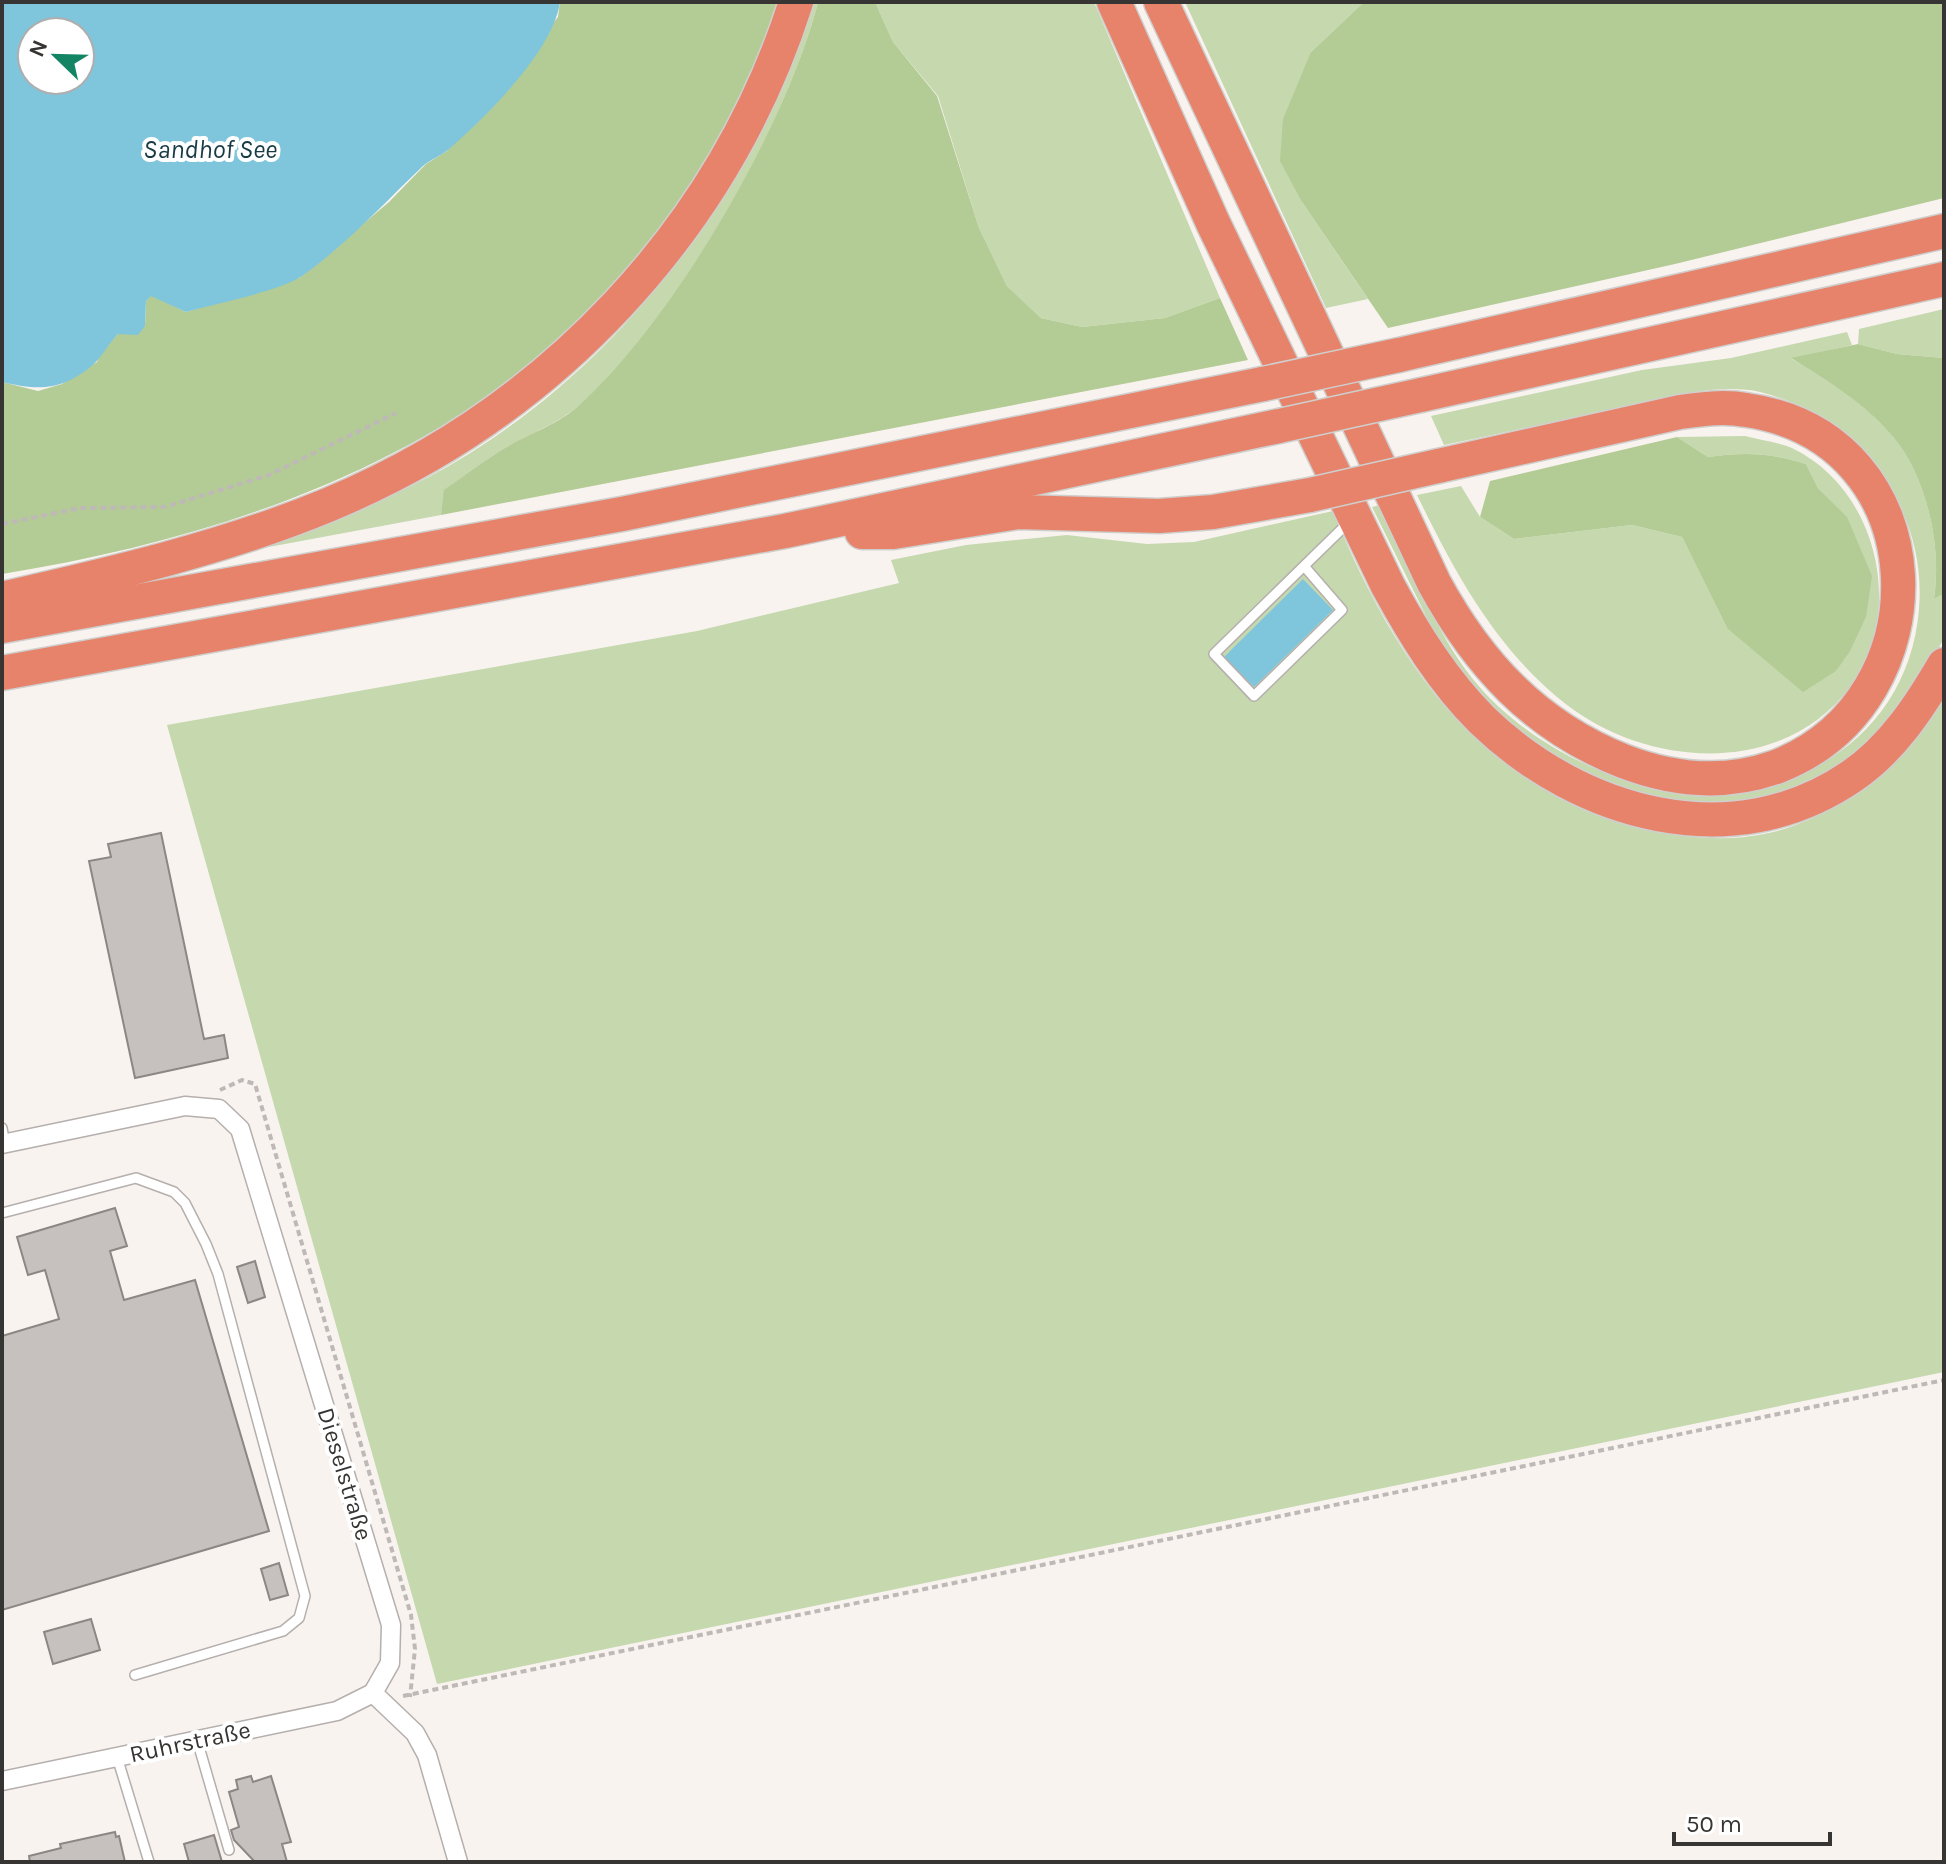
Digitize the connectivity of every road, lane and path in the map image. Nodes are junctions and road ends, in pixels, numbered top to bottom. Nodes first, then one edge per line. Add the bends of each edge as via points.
1 (796, 2) edge
2 (1114, 2) edge
3 (1161, 2) edge
4 (1944, 231) edge
5 (1944, 279) edge
6 (396, 413) dead end
7 (1353, 518) junction
8 (2, 524) edge
9 (785, 531) junction
10 (1304, 566) junction
11 (2, 599) edge
12 (2, 626) edge
13 (1944, 665) edge
14 (2, 673) edge
15 (3, 1139) edge
16 (2, 1213) edge
17 (1944, 1380) edge
18 (135, 1675) dead end
19 (373, 1693) junction
20 (197, 1740) junction
21 (117, 1757) junction
22 (2, 1781) edge
23 (229, 1850) dead end
24 (149, 1862) edge
25 (458, 1862) edge

1 - 11 highway via 743,133 686,224 630,294 564,360 490,418 329,504 232,540
2 - 7 highway
3 - 9 highway, bridge via 1434,583 1490,669 1523,702 1603,753 1688,778 1724,779 1790,762 1844,728 1867,703 1883,678 1902,623 1902,562 1895,532 1865,477 1822,438 1771,415 1716,408 1680,412 1438,466 1310,495 1213,512 1018,512 893,532
4 - 12 highway, bridge via 1263,384 622,514
5 - 9 highway, bridge
6 - 8 path via 269,475 165,507 80,508
7 - 10 lane
7 - 13 highway via 1411,628 1482,720 1565,780 1661,816 1691,821 1762,816 1826,792 1882,751
9 - 14 highway
10 - 10 lane via 1214,654 1254,696 1342,610
15 - 19 street, Dieselstraße via 185,1106 219,1109 231,1117 246,1144 391,1625 390,1663
16 - 18 lane via 136,1178 152,1182 185,1203 218,1274 305,1596 299,1618 283,1631
17 - 19 path via 410,1697
19 - 20 street, Ruhrstraße via 337,1711
19 - 25 street via 415,1733 427,1755
20 - 21 street, Ruhrstraße
20 - 23 lane
21 - 22 street, Ruhrstraße
21 - 24 lane

